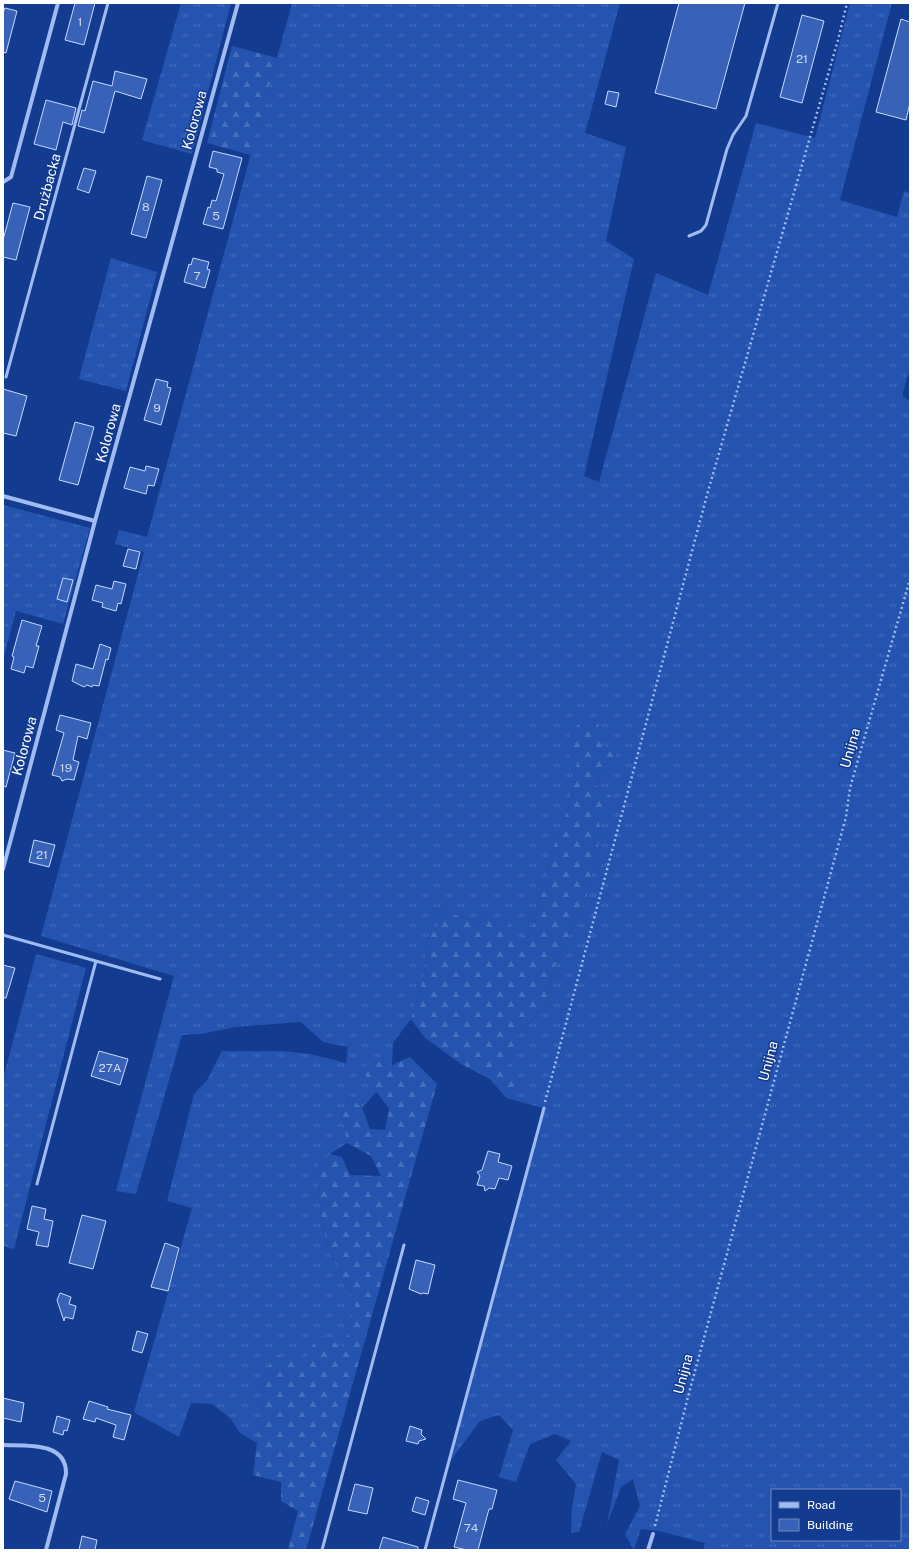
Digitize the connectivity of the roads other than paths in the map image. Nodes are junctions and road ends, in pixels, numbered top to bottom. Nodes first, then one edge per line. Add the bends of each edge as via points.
1 (58, 3) edge
2 (108, 3) edge
3 (238, 3) edge
4 (778, 3) edge
5 (3, 182) edge
6 (689, 236) dead end
7 (6, 376) dead end
8 (3, 496) edge
9 (96, 521) junction
10 (3, 869) edge
11 (3, 935) edge
12 (96, 961) junction
13 (160, 978) dead end
14 (544, 1108) road end
15 (37, 1184) dead end
16 (404, 1245) dead end
17 (3, 1444) edge
18 (653, 1534) road end
19 (46, 1550) edge
20 (322, 1550) edge
21 (425, 1550) edge
22 (648, 1550) edge

1 - 5 street via 11,177
2 - 7 lane, Drużbacka
3 - 9 street, Kolorowa
4 - 6 lane via 746,116 733,134 727,149 706,225 701,231
8 - 9 street
9 - 10 street, Kolorowa
11 - 12 lane
12 - 13 lane
12 - 15 lane
14 - 21 lane
16 - 20 lane
17 - 19 street via 49,1448 56,1452 64,1463 66,1474
18 - 22 street

